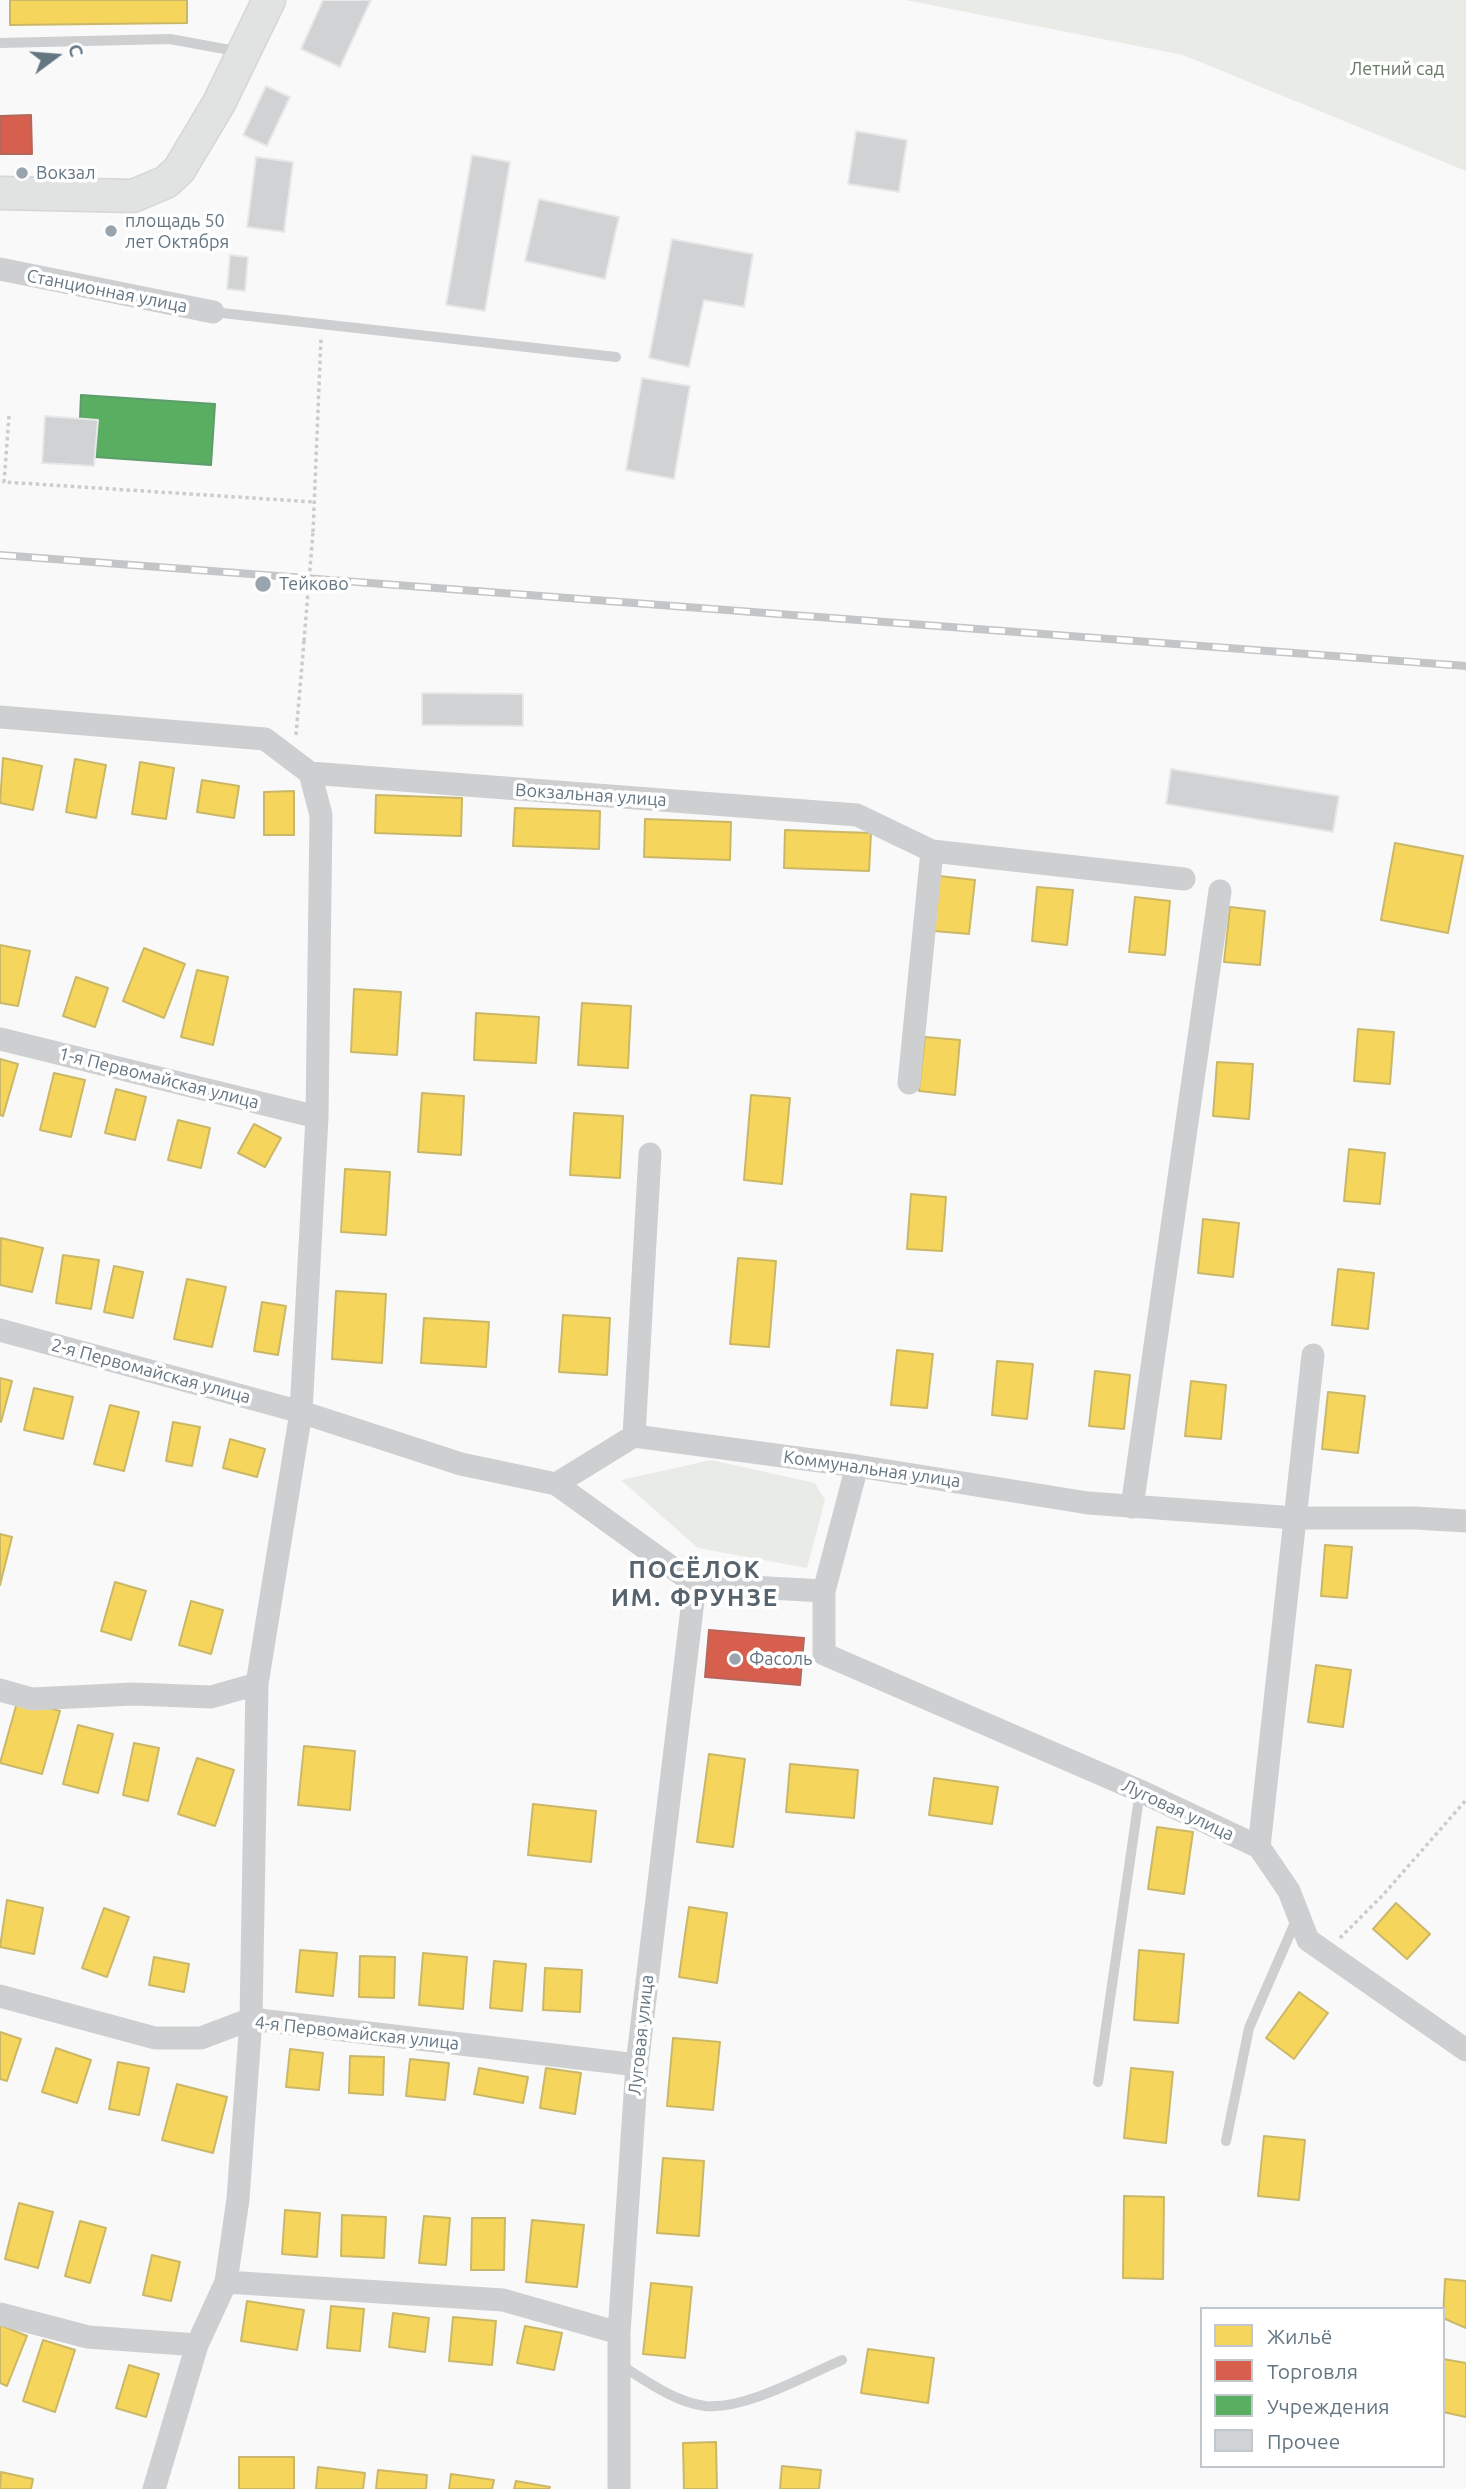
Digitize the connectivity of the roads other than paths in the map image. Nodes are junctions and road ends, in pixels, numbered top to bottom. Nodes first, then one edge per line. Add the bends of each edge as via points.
1 (269, 0) edge
2 (0, 43) edge
3 (244, 52) junction
4 (0, 193) edge
5 (0, 270) edge
6 (213, 312) joint
7 (616, 357) dead end
8 (0, 717) edge
9 (310, 773) junction
10 (932, 851) junction
11 (1184, 879) dead end
12 (1220, 891) dead end
13 (0, 1040) edge
14 (909, 1083) dead end
15 (317, 1117) junction
16 (650, 1154) dead end
17 (0, 1330) edge
18 (1313, 1355) dead end
19 (301, 1412) junction
20 (634, 1436) junction
21 (857, 1466) junction
22 (556, 1484) junction
23 (1132, 1507) junction
24 (1295, 1518) junction
25 (1466, 1521) edge
26 (695, 1584) junction
27 (824, 1591) junction
28 (257, 1684) junction
29 (0, 1690) edge
30 (1140, 1791) junction
31 (1259, 1847) junction
32 (1298, 1915) junction
33 (0, 1997) edge
34 (251, 2019) junction
35 (1466, 2050) edge
36 (637, 2065) junction
37 (1098, 2082) dead end
38 (1226, 2141) dead end
39 (226, 2282) junction
40 (0, 2314) edge
41 (619, 2333) junction
42 (197, 2345) junction
43 (842, 2360) dead end
44 (619, 2364) junction
45 (154, 2489) edge
46 (619, 2489) edge

1 - 3 street
2 - 3 lane via 170,39
3 - 4 street via 179,170 153,190 133,197
5 - 6 street, Станционная улица
6 - 7 lane
8 - 9 street via 265,739
9 - 10 street, Вокзальная улица via 857,816
9 - 15 street via 321,815
10 - 11 street, Вокзальная улица
10 - 14 street
12 - 23 street
13 - 15 street, 1-я Первомайская улица
15 - 19 street
16 - 20 street
17 - 19 street, 2-я Первомайская улица
18 - 24 street
19 - 22 street via 461,1464
19 - 28 street
20 - 21 street, Коммунальная улица
20 - 22 street
21 - 23 street, Коммунальная улица
21 - 27 street
22 - 26 street
23 - 24 street, Коммунальная улица
24 - 25 street, Коммунальная улица
24 - 31 street
26 - 27 street
26 - 36 street, Луговая улица
27 - 30 street, Луговая улица via 824,1654
28 - 29 street via 211,1697 133,1694 32,1699
28 - 34 street
30 - 31 street, Луговая улица
30 - 37 lane
31 - 32 street via 1289,1891
32 - 35 street via 1308,1940
32 - 38 lane via 1249,2028
33 - 34 street, 4-я Первомайская улица via 155,2038 201,2038
34 - 36 street, 4-я Первомайская улица
34 - 39 street via 238,2199
36 - 41 street, Луговая улица
39 - 41 street via 503,2300
39 - 42 street
40 - 42 street via 88,2337
41 - 44 street, Луговая улица
42 - 45 street
43 - 44 lane via 740,2402 706,2406 672,2396
44 - 46 street, Луговая улица

